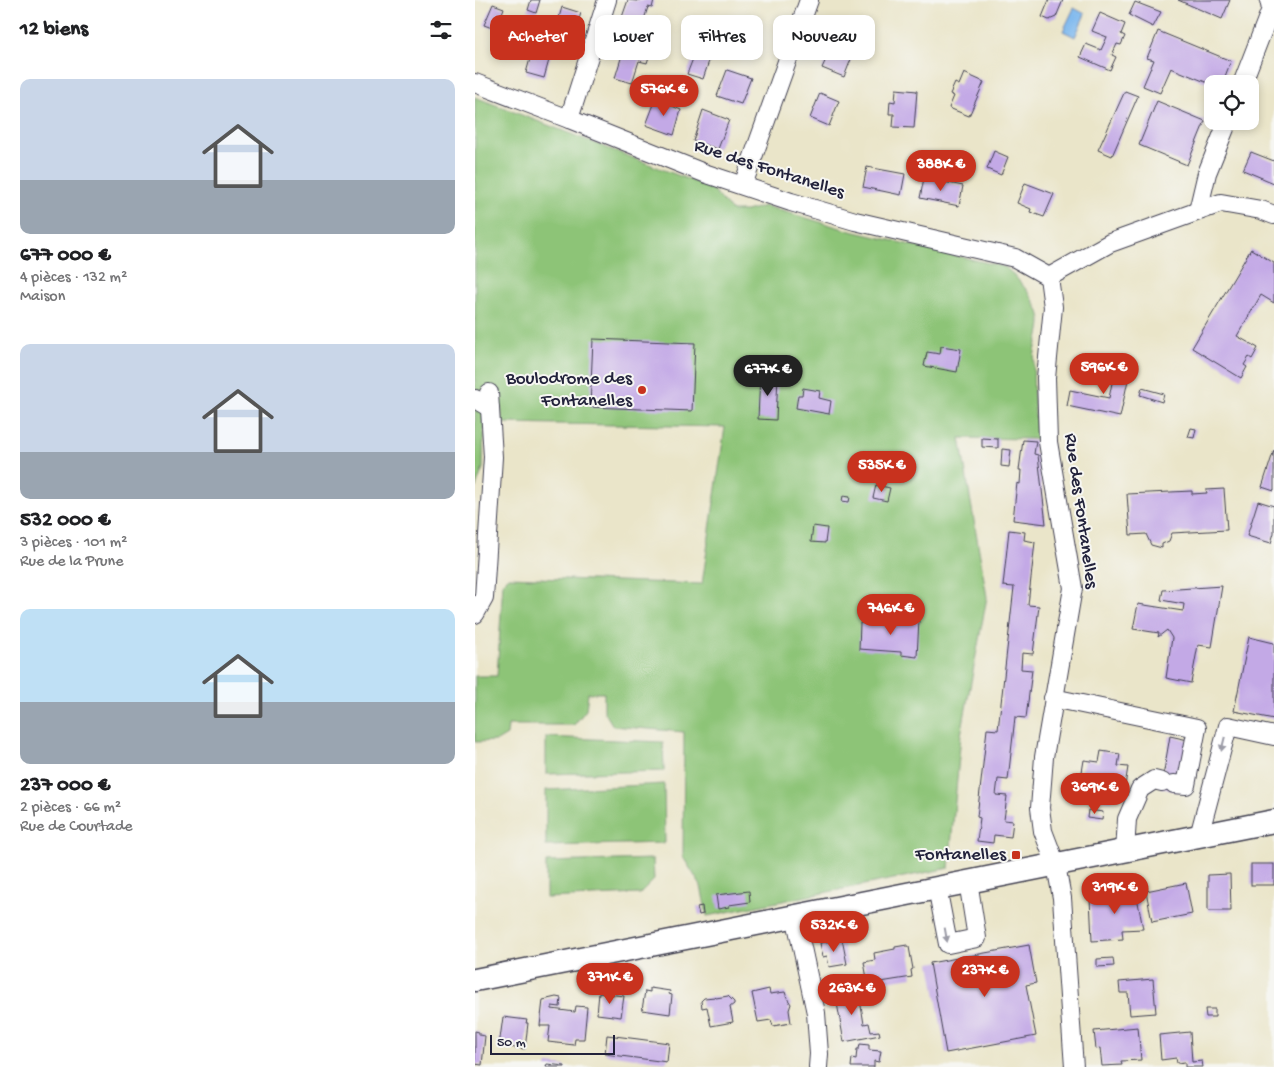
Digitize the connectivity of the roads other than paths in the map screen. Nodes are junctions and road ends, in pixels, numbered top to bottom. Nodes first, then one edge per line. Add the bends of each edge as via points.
1 (607, 0) edge
2 (809, 0) edge
3 (1269, 0) edge
4 (1270, 24) edge
5 (1246, 75) edge
6 (475, 83) edge
7 (569, 119) junction
8 (1224, 130) edge
9 (743, 185) junction
10 (1198, 211) junction
11 (1274, 215) edge
12 (1049, 277) junction
13 (485, 400) edge
14 (475, 614) edge
15 (1053, 698) junction
16 (1274, 736) edge
17 (1273, 819) edge
18 (1199, 836) junction
19 (1125, 852) junction
20 (1056, 865) junction
21 (968, 881) junction
22 (937, 887) junction
23 (795, 916) junction
24 (475, 980) edge
25 (818, 1067) edge
26 (1074, 1067) edge

1 - 7 street
2 - 9 street
3 - 4 street
4 - 5 street
6 - 7 street, Rue des Fontanelles
7 - 9 street, Rue des Fontanelles via 703,173
8 - 10 street via 1207,173
9 - 12 street, Rue des Fontanelles via 855,221 1015,258
10 - 11 street via 1221,203
10 - 12 street via 1110,243
12 - 15 street, Rue des Fontanelles via 1053,308 1046,378 1048,442 1073,588
13 - 14 street via 493,457 484,598
15 - 19 street via 1197,728 1186,785 1154,780 1140,789 1127,819
15 - 20 street, Rue des Fontanelles via 1040,808 1043,831
16 -> 18 street via 1228,726
17 - 18 main road
18 - 19 main road
19 - 20 main road
20 - 21 main road
20 - 26 street, Rue des Fontanelles via 1062,898
21 - 22 main road
22 -> 21 street via 948,944 977,938
22 - 23 main road
23 - 24 main road
23 - 25 street via 816,1013

